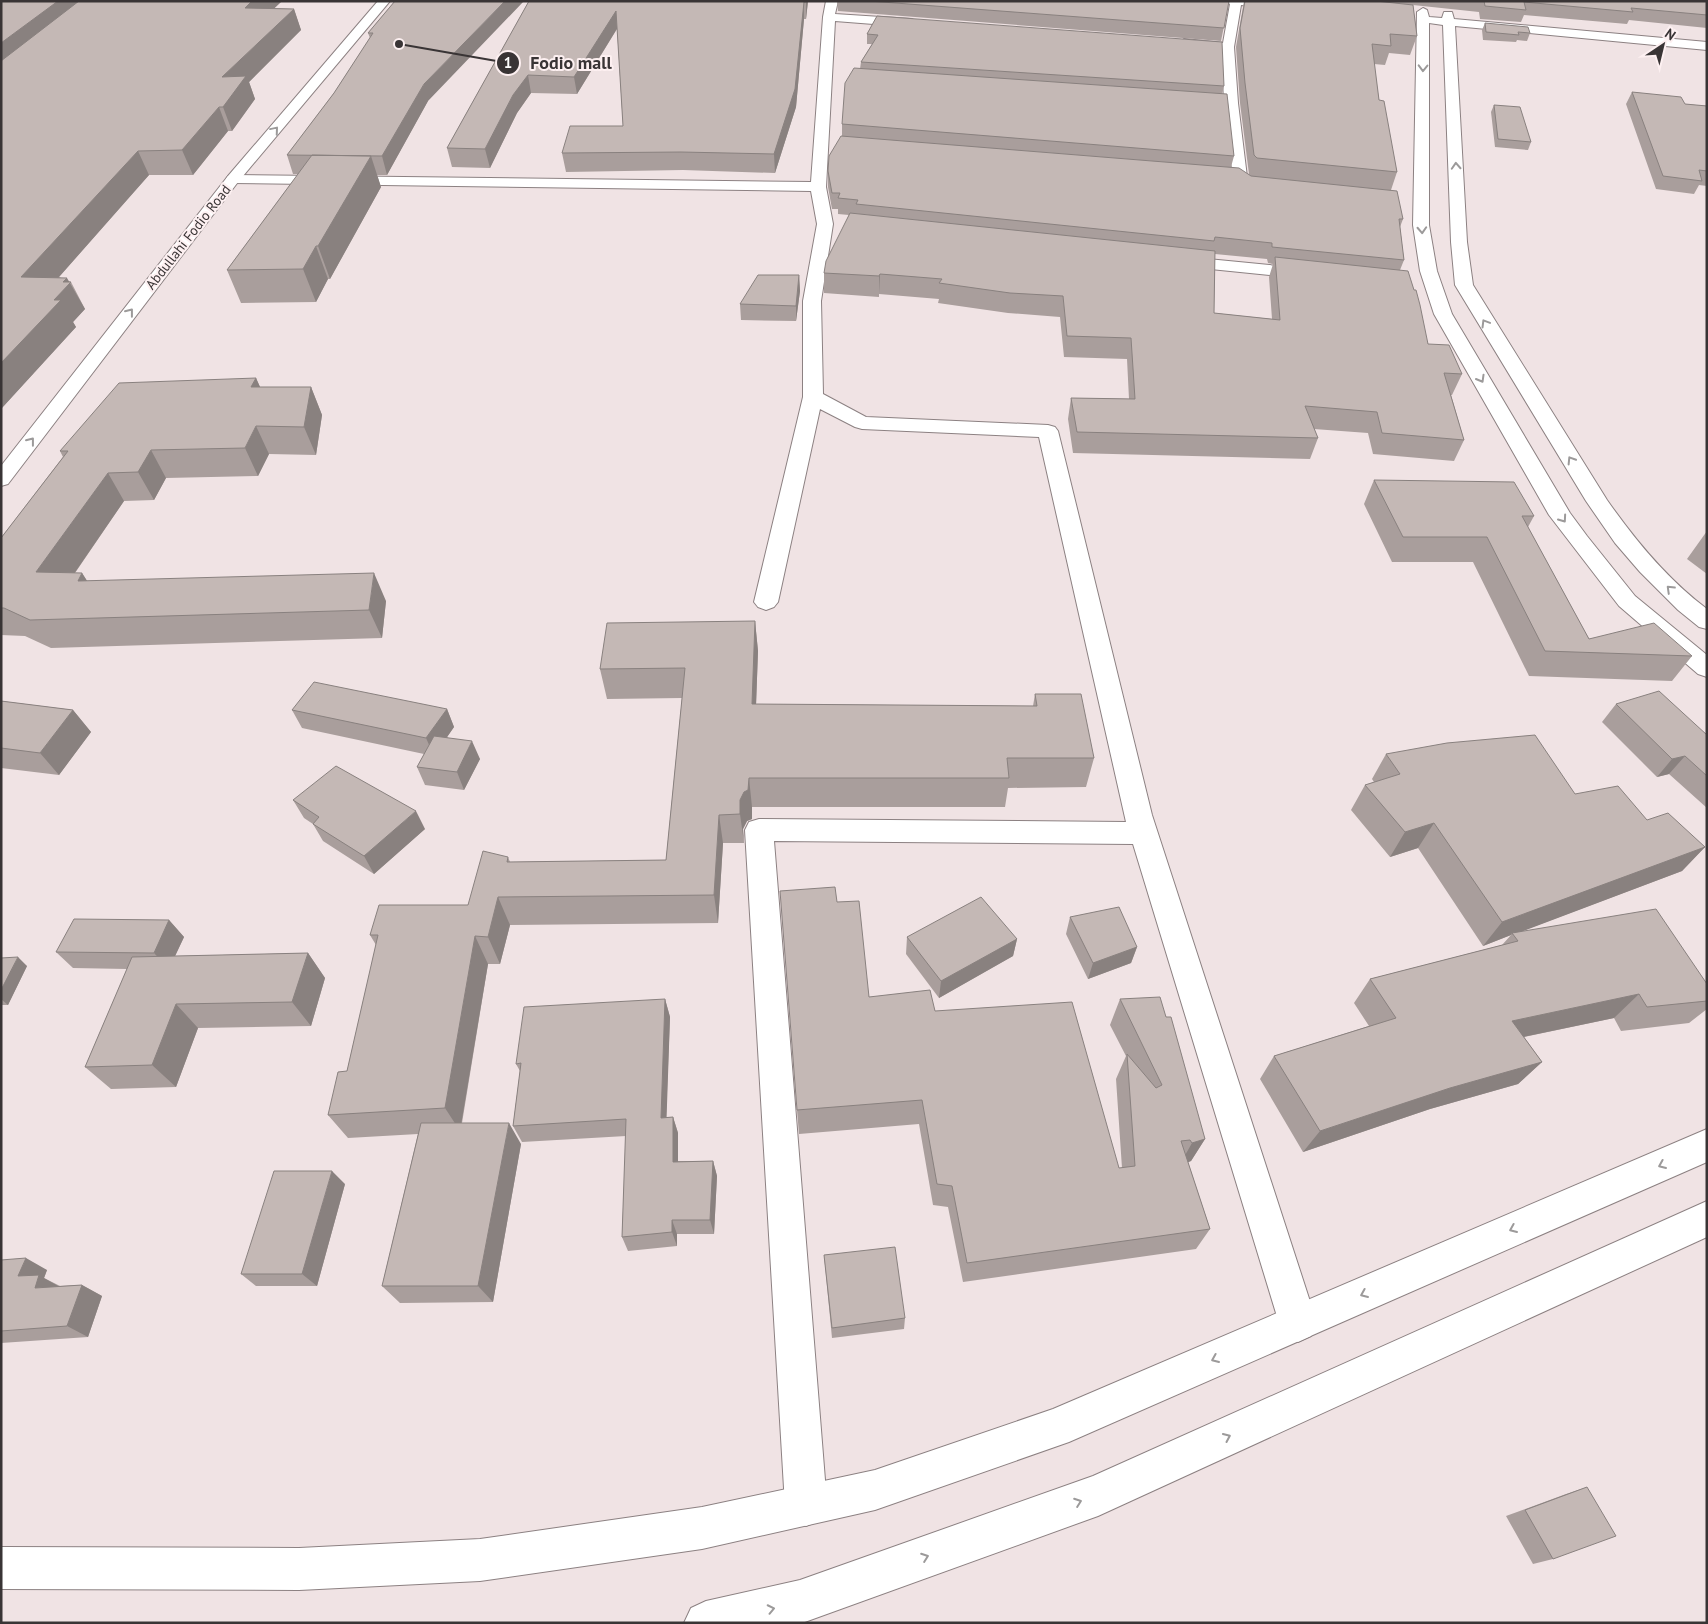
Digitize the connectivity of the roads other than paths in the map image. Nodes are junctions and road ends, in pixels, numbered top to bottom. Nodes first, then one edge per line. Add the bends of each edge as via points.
1 (364, 1) edge
2 (384, 1) edge
3 (1232, 1) edge
4 (1236, 1) edge
5 (1295, 7) edge
6 (830, 9) edge
7 (1448, 18) junction
8 (928, 24) edge
9 (1707, 38) edge
10 (1169, 42) edge
11 (1707, 46) edge
12 (1228, 47) junction
13 (1220, 176) edge
14 (1240, 178) junction
15 (233, 179) junction
16 (818, 187) junction
17 (1276, 188) edge
18 (1158, 259) edge
19 (1325, 276) edge
20 (1413, 285) edge
21 (1432, 287) junction
22 (104, 321) dead end
23 (813, 397) junction
24 (1, 480) edge
25 (766, 602) dead end
26 (1707, 621) edge
27 (1707, 668) edge
28 (1143, 833) junction
29 (1707, 1145) edge
30 (1707, 1219) edge
31 (1298, 1322) junction
32 (806, 1505) junction
33 (1, 1568) edge
34 (706, 1623) edge

1 - 22 street, Abdullahi Fodio Road
15 -> 2 street, Abdullahi Fodio Road
3 - 4 street
4 - 5 street
4 - 12 street
6 - 8 street
6 - 16 street via 827,144
7 - 9 street
7 - 11 street
7 -> 21 street via 1418,15 1416,202 1423,256
26 -> 7 street via 1648,567 1607,516 1464,285
10 - 12 street
12 - 14 street via 1226,102
13 - 14 street
14 - 17 street via 1247,185
15 - 16 street
24 -> 15 street, Abdullahi Fodio Road
16 - 23 street via 835,225 812,301
18 - 19 street
20 - 21 street
21 -> 27 street via 1443,314 1579,541 1627,601
23 - 25 street
23 - 28 street via 862,423 1048,430
28 - 31 street
28 - 32 street via 759,830
29 -> 31 street
34 -> 30 street via 800,1602 1098,1495
31 -> 32 street via 1055,1428 875,1490
32 - 33 street via 702,1528 480,1560 299,1570

